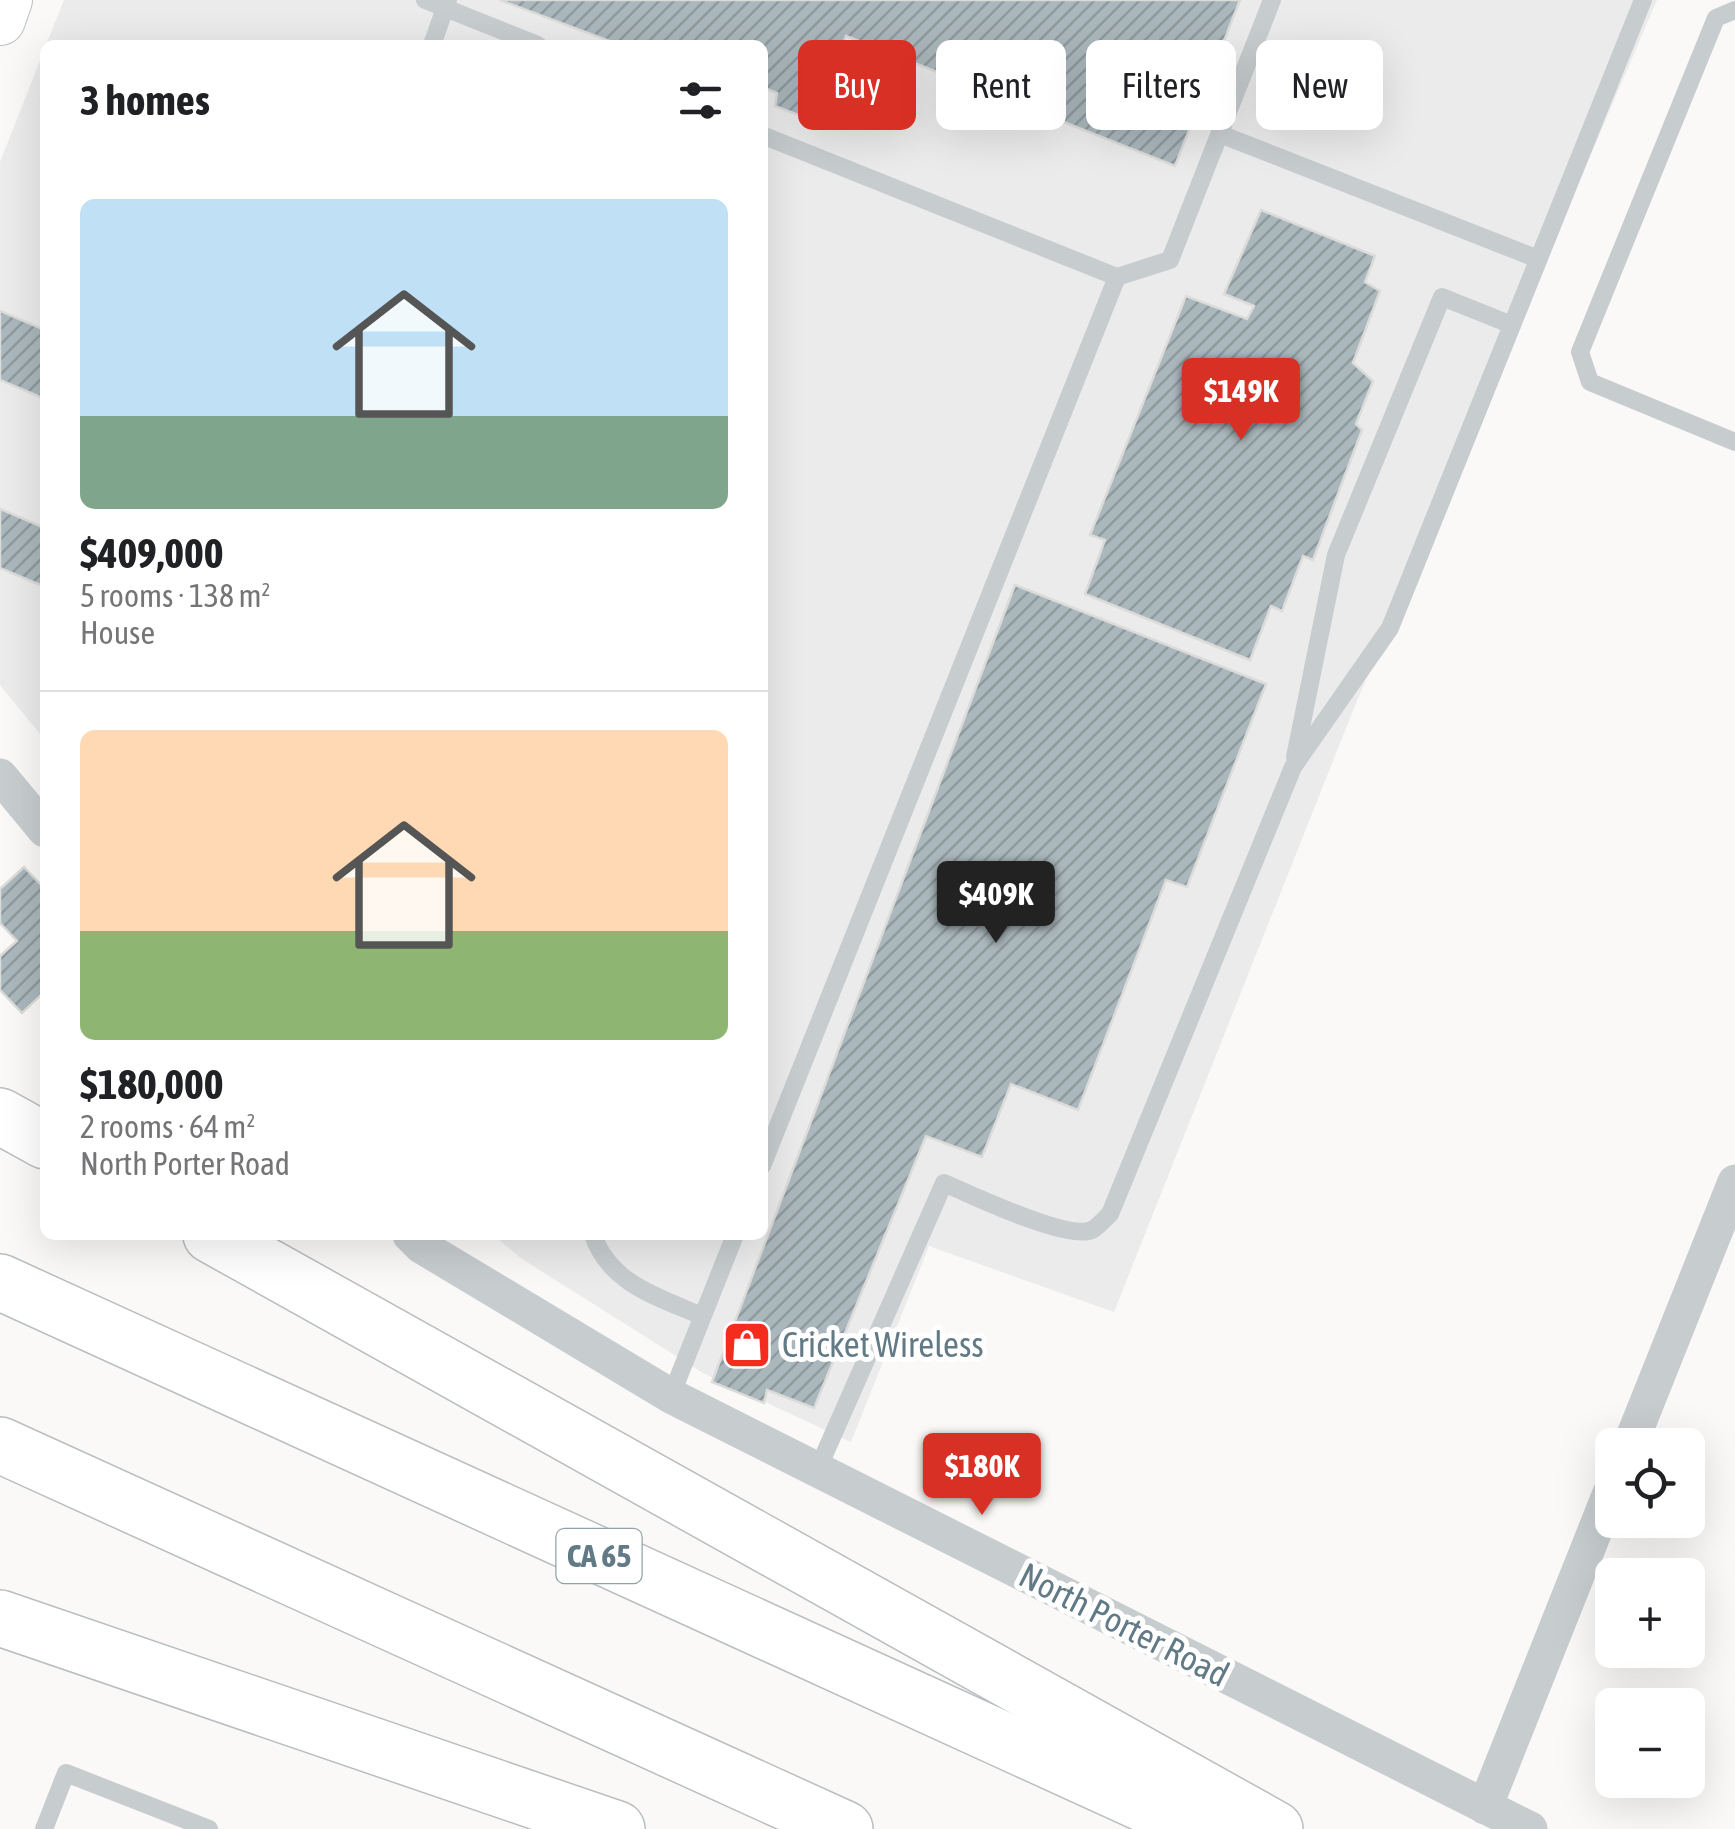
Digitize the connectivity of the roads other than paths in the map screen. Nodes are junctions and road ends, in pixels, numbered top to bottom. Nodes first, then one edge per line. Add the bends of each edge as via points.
1 (7, 0) edge
2 (425, 0) edge
3 (1272, 0) edge
4 (1642, 0) edge
5 (1724, 0) edge
6 (447, 4) edge
7 (1735, 10) edge
8 (1716, 18) junction
9 (0, 20) edge
10 (434, 40) edge
11 (527, 40) edge
12 (1220, 134) junction
13 (768, 137) edge
14 (1538, 259) junction
15 (1117, 277) junction
16 (1512, 325) junction
17 (1735, 442) edge
18 (1293, 767) junction
19 (0, 776) edge
20 (40, 824) edge
21 (0, 1116) edge
22 (40, 1138) edge
23 (768, 1151) edge
24 (1735, 1182) edge
25 (220, 1240) edge
26 (415, 1240) edge
27 (596, 1240) edge
28 (733, 1240) edge
29 (0, 1282) edge
30 (702, 1316) junction
31 (671, 1396) junction
32 (1637, 1428) edge
33 (0, 1445) edge
34 (817, 1471) junction
35 (1595, 1531) edge
36 (0, 1618) edge
37 (1485, 1807) junction
38 (44, 1829) edge
39 (209, 1829) edge
40 (618, 1829) edge
41 (845, 1829) edge
42 (1199, 1829) edge
43 (1275, 1829) edge
44 (1530, 1829) edge

1 - 9 main road
2 - 6 lane
3 - 12 lane
4 - 14 lane
5 - 8 lane
6 - 10 lane
6 - 11 lane
7 - 8 lane
8 - 17 lane via 1580,352 1590,382
12 - 14 lane
12 - 15 lane via 1170,260
13 - 15 lane
14 - 16 lane
15 - 23 lane
16 - 18 lane via 1390,628
16 - 18 lane via 1442,297 1336,555
18 - 34 lane via 1110,1214 1093,1230 1074,1232 944,1184
19 - 20 street
21 - 22 highway
24 - 32 street
25 - 43 highway
26 - 31 street, North Porter Road
27 - 30 lane via 610,1268 637,1288
28 - 30 lane
29 - 42 highway, CA 65
30 - 31 lane
31 - 34 street, North Porter Road
33 - 41 highway
34 - 37 street, North Porter Road
35 - 37 street
36 - 40 highway
37 - 44 street, North Porter Road
38 - 39 lane via 66,1773

